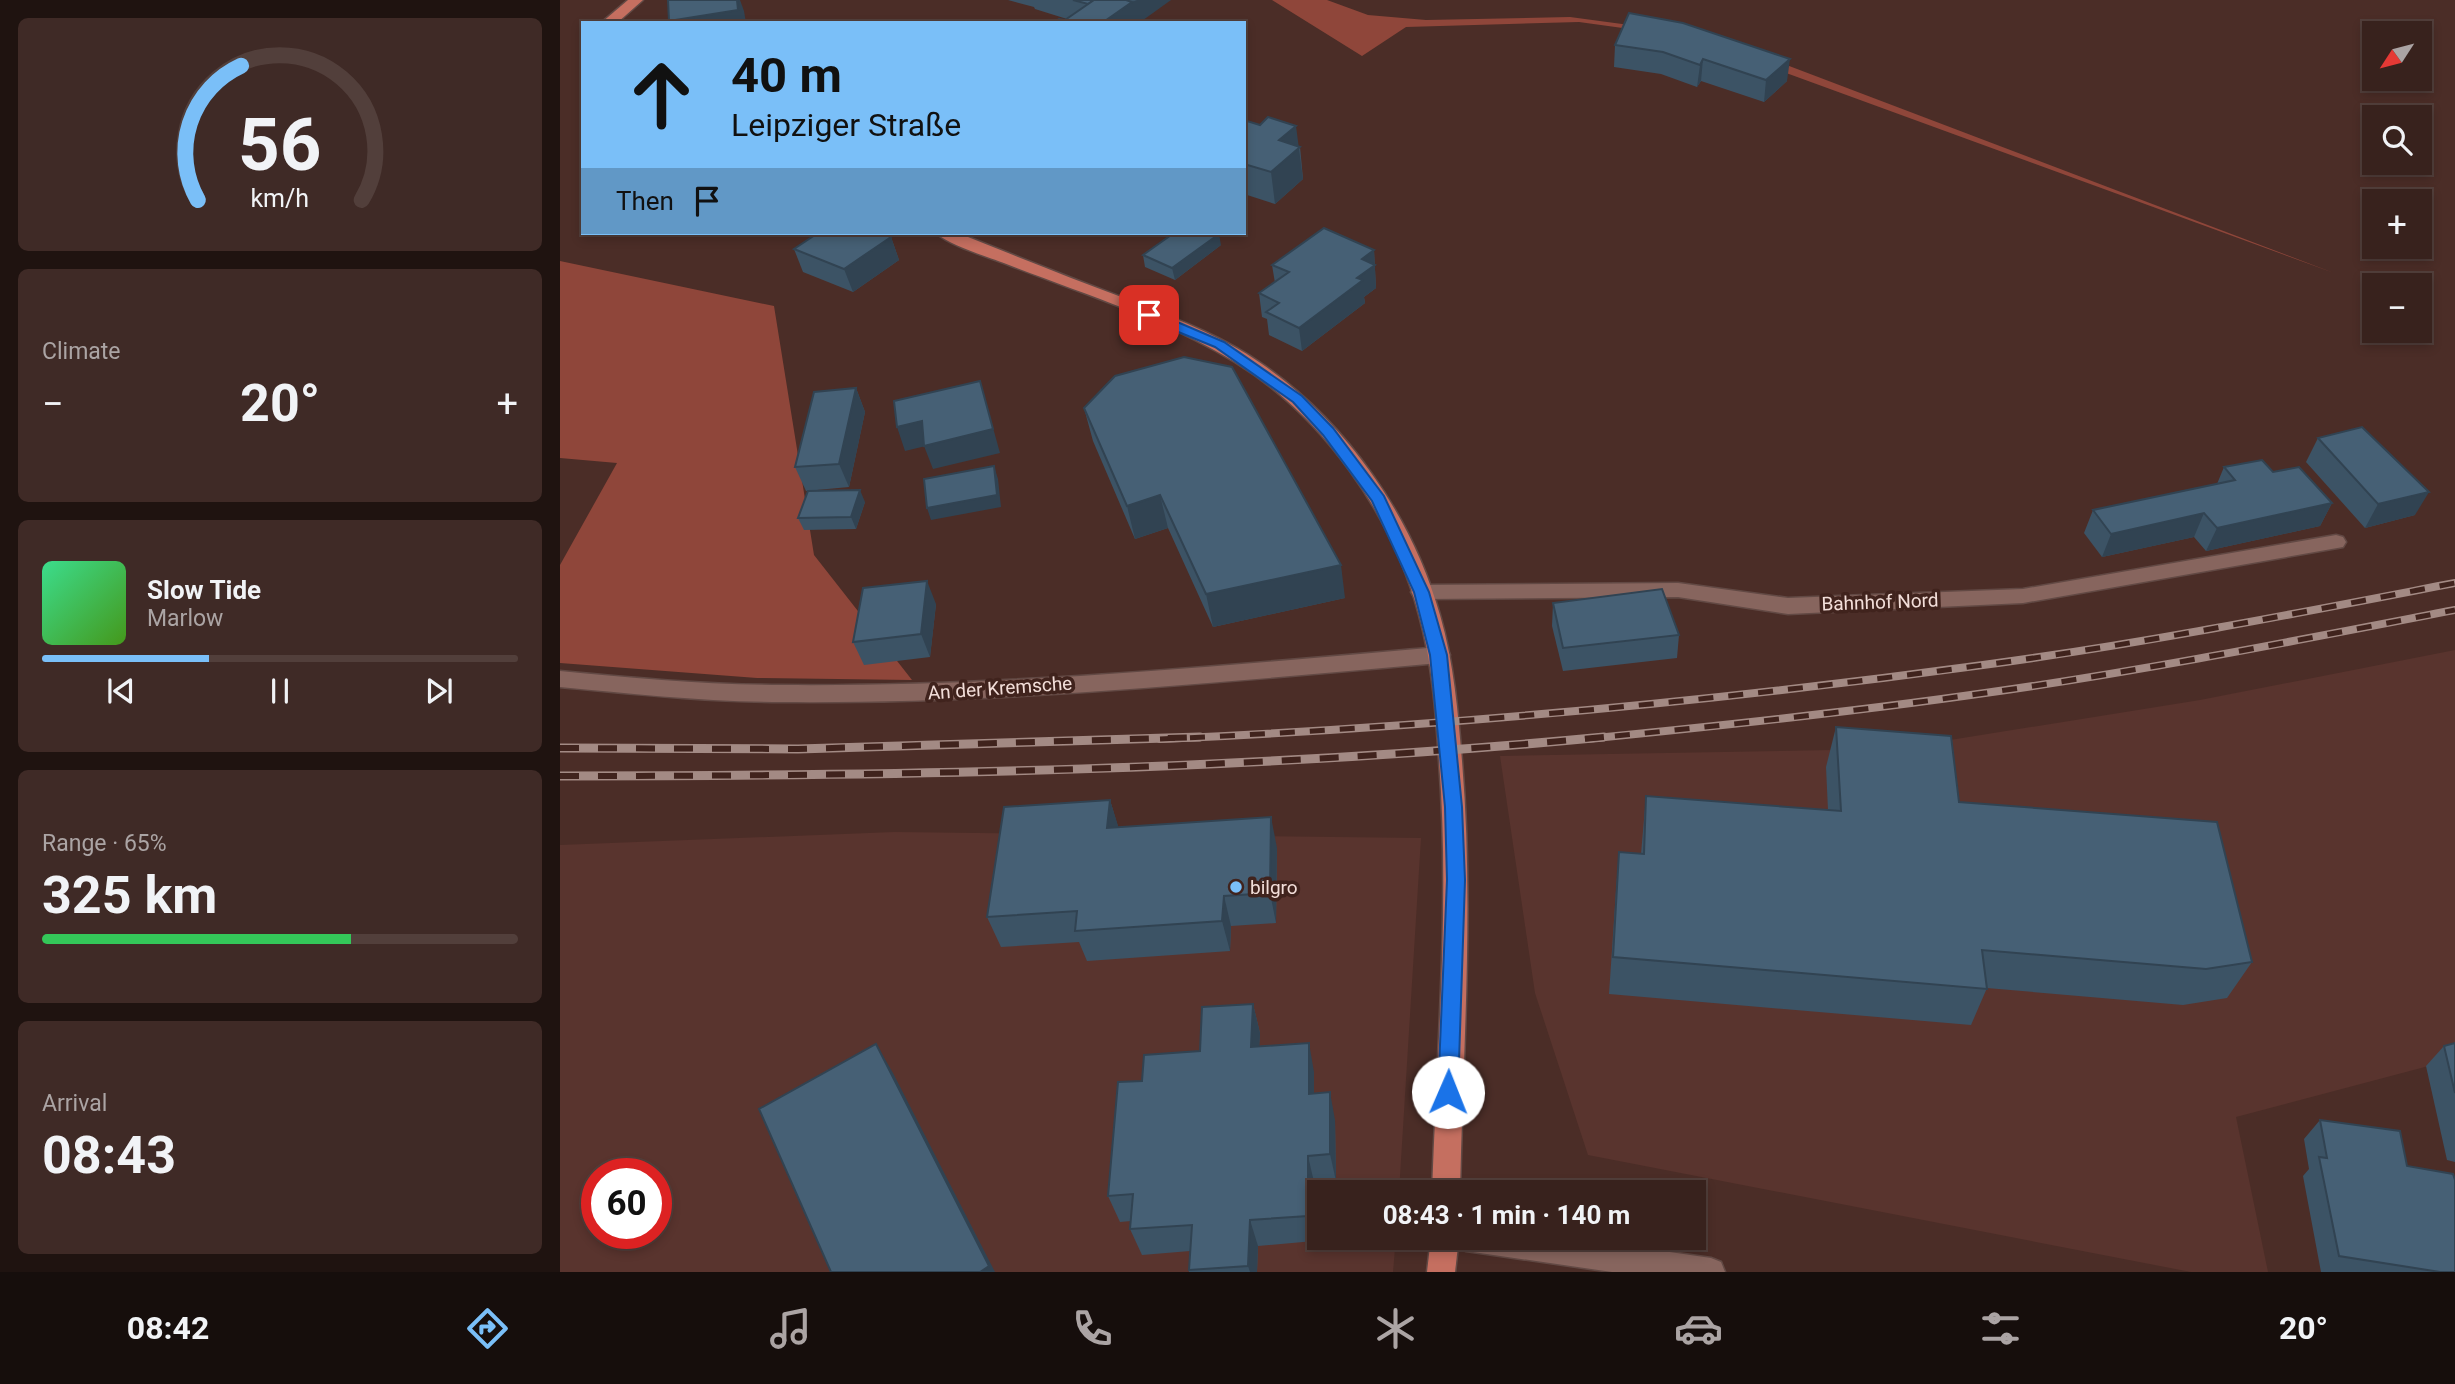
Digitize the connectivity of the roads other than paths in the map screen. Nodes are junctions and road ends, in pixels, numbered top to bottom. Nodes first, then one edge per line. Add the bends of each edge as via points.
1 (635, 0) edge
2 (610, 21) edge
3 (949, 235) edge
4 (2336, 542) dead end
5 (1421, 592) junction
6 (1438, 655) junction
7 (560, 679) edge
8 (1446, 1180) edge
9 (1444, 1250) edge
10 (1557, 1250) edge
11 (1441, 1272) edge
12 (1711, 1272) edge

1 - 2 main road
3 - 5 main road via 1196,334 1258,369 1297,399 1352,462 1378,500
4 - 5 street, Bahnhof Nord via 2023,596 1788,606 1678,590
5 - 6 main road
6 - 7 street, An der Kremsche via 951,693 764,694
6 - 8 main road via 1456,880
9 - 11 main road
10 - 12 street

